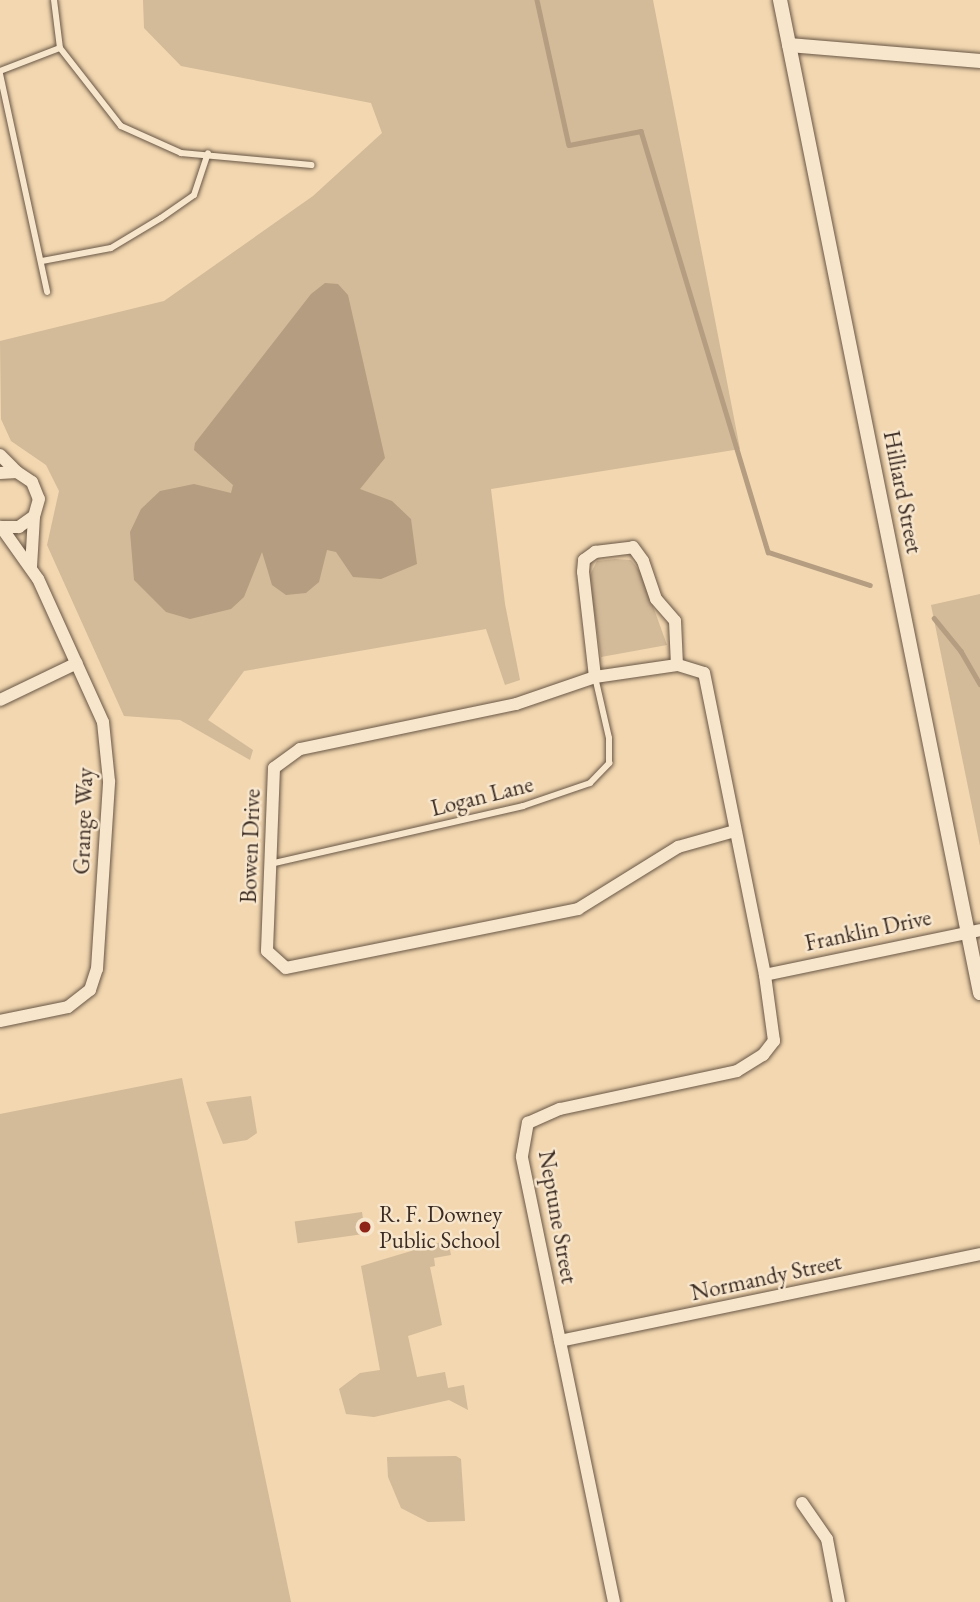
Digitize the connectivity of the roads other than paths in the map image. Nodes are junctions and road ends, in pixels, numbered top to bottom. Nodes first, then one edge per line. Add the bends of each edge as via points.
1 (54, 0) edge
2 (780, 0) edge
3 (789, 45) junction
4 (60, 48) junction
5 (980, 61) edge
6 (0, 73) edge
7 (208, 153) junction
8 (310, 165) dead end
9 (42, 261) junction
10 (47, 292) dead end
11 (0, 455) edge
12 (17, 472) junction
13 (0, 473) edge
14 (34, 516) junction
15 (1, 527) edge
16 (31, 570) junction
17 (77, 663) junction
18 (677, 665) junction
19 (595, 677) junction
20 (0, 700) edge
21 (735, 831) junction
22 (268, 864) junction
23 (974, 930) edge
24 (765, 975) junction
25 (980, 993) edge
26 (0, 1021) edge
27 (980, 1254) edge
28 (560, 1341) junction
29 (802, 1503) dead end
30 (614, 1602) edge
31 (839, 1602) edge

1 - 4 lane
2 - 3 street, Hilliard Street
3 - 5 street
3 - 23 street, Hilliard Street
4 - 6 lane
4 - 7 lane via 121,126 181,153
6 - 9 lane
7 - 8 lane via 256,163
7 - 9 lane via 194,195 161,218 111,248
9 - 10 lane
11 - 12 street
12 - 13 street
12 - 14 street, Grange Way via 36,490 39,499
14 - 15 street via 19,527
14 - 16 street, Grange Way
15 - 16 street, Grange Way
16 - 17 street, Grange Way
17 - 20 street
17 - 26 street, Grange Way via 103,722 108,781 97,969 83,999 68,1007
18 - 19 street, Bowen Drive
18 - 19 street via 675,621 656,600 643,561 633,547 595,552 584,560 583,572
18 - 21 street via 704,673
19 - 22 street, Bowen Drive via 516,704 300,749 274,768
19 - 22 lane, Logan Lane via 609,738 609,763 590,783 523,806
21 - 22 street, Bowen Drive via 678,847 578,909 286,968 268,951
21 - 24 street
23 - 24 street, Franklin Drive
23 - 25 street, Hilliard Street
24 - 28 street, Neptune Street via 774,1041 763,1055 737,1071 560,1109 528,1123 522,1156
27 - 28 street, Normandy Street
28 - 30 street, Neptune Street
29 - 31 street via 827,1539

